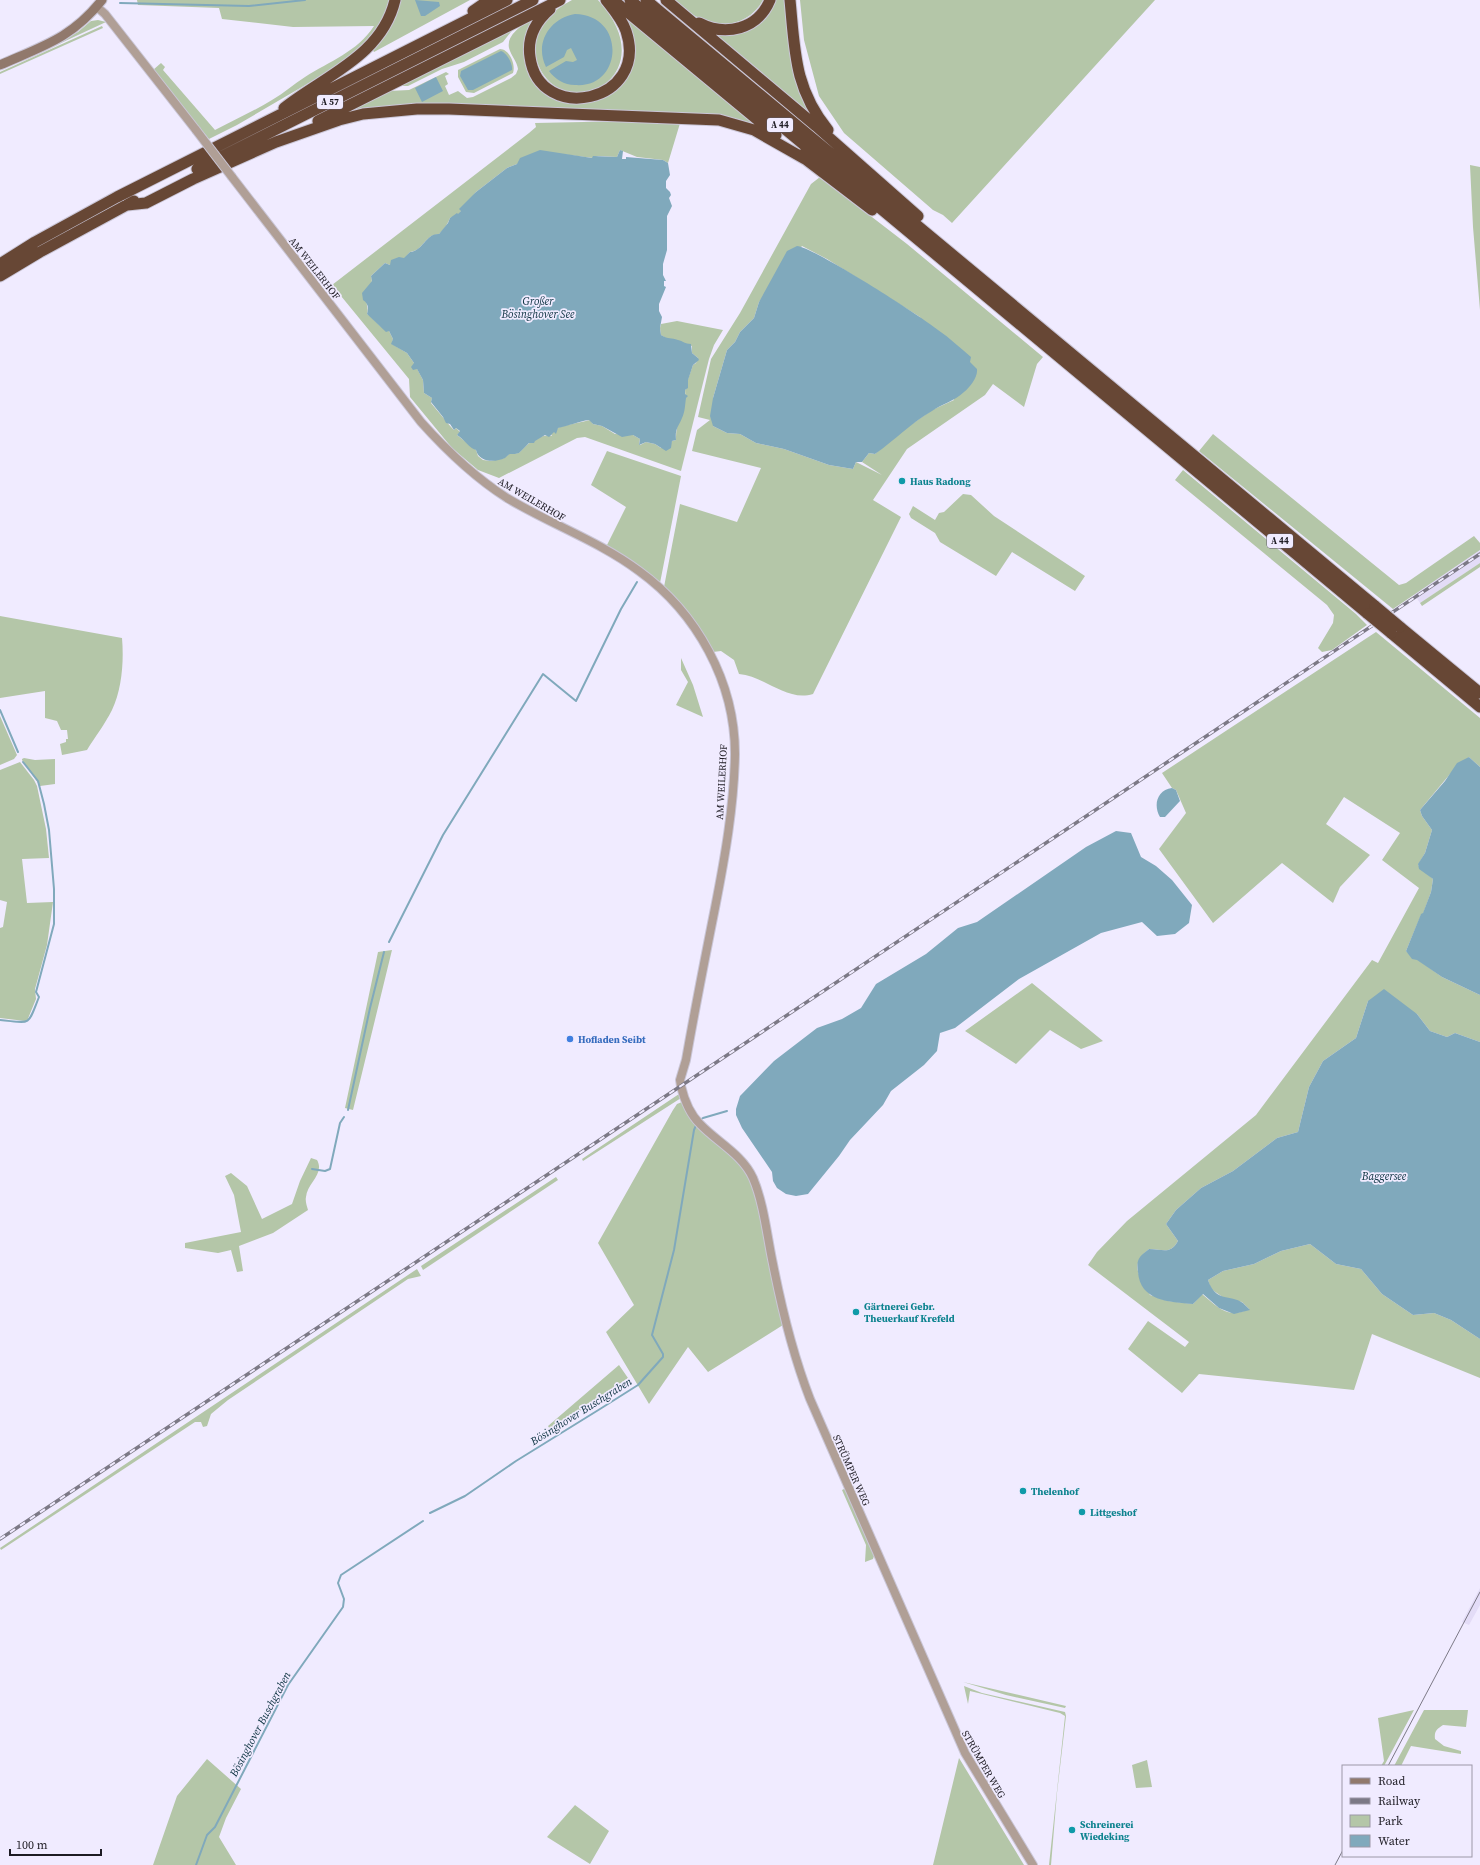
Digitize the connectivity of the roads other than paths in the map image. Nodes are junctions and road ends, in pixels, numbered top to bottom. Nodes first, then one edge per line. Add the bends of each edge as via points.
1 (395, 0) edge
2 (489, 0) edge
3 (507, 0) edge
4 (533, 0) edge
5 (561, 0) edge
6 (605, 0) edge
7 (613, 0) edge
8 (630, 0) edge
9 (646, 0) edge
10 (770, 0) edge
11 (790, 0) edge
12 (100, 3) edge
13 (670, 3) edge
14 (435, 36) junction
15 (0, 65) edge
16 (266, 122) junction
17 (276, 142) junction
18 (846, 152) junction
19 (805, 159) junction
20 (127, 205) junction
21 (930, 250) junction
22 (946, 250) junction
23 (0, 264) edge
24 (0, 276) edge
25 (1372, 610) junction
26 (1396, 630) junction
27 (1480, 694) edge
28 (1480, 707) edge
29 (680, 1080) joint
30 (1033, 1865) edge

1 - 16 highway via 381,32 365,52 301,94
2 - 14 highway
3 - 14 highway, A 57
4 - 20 highway, A 57
5 - 6 highway via 544,14 533,30 529,50 530,61 546,87 566,97 577,99 594,97 608,90 618,80 626,65 629,48 626,31
5 - 17 highway
7 - 19 highway
8 - 21 highway, A 44
9 - 22 highway, A 44
10 - 13 highway via 759,17 748,25 736,30 723,31 708,28
11 - 18 highway via 797,67 804,91 810,106
12 - 15 main road via 81,24 63,37
12 - 29 street, AM WEILERHOF, bridge via 109,19 421,422 445,449 474,475 509,499 639,570 679,607 711,657 723,682 730,710 735,753 732,804 724,863
13 - 18 highway
14 - 16 highway, A 57
16 - 23 highway, A 57 via 98,208
17 - 19 highway via 363,114 396,110 449,109 719,120 754,130
17 - 20 highway via 146,203
18 - 22 highway via 936,233
19 - 21 highway via 885,220
20 - 24 highway, A 57
21 - 25 highway, A 44
22 - 25 highway, A 44
25 - 26 highway, A 44, bridge
26 - 27 highway, A 44
26 - 28 highway, A 44
29 - 30 street, STRÜMPER WEG via 685,1097 698,1122 736,1154 753,1178 792,1352 810,1399 965,1754

